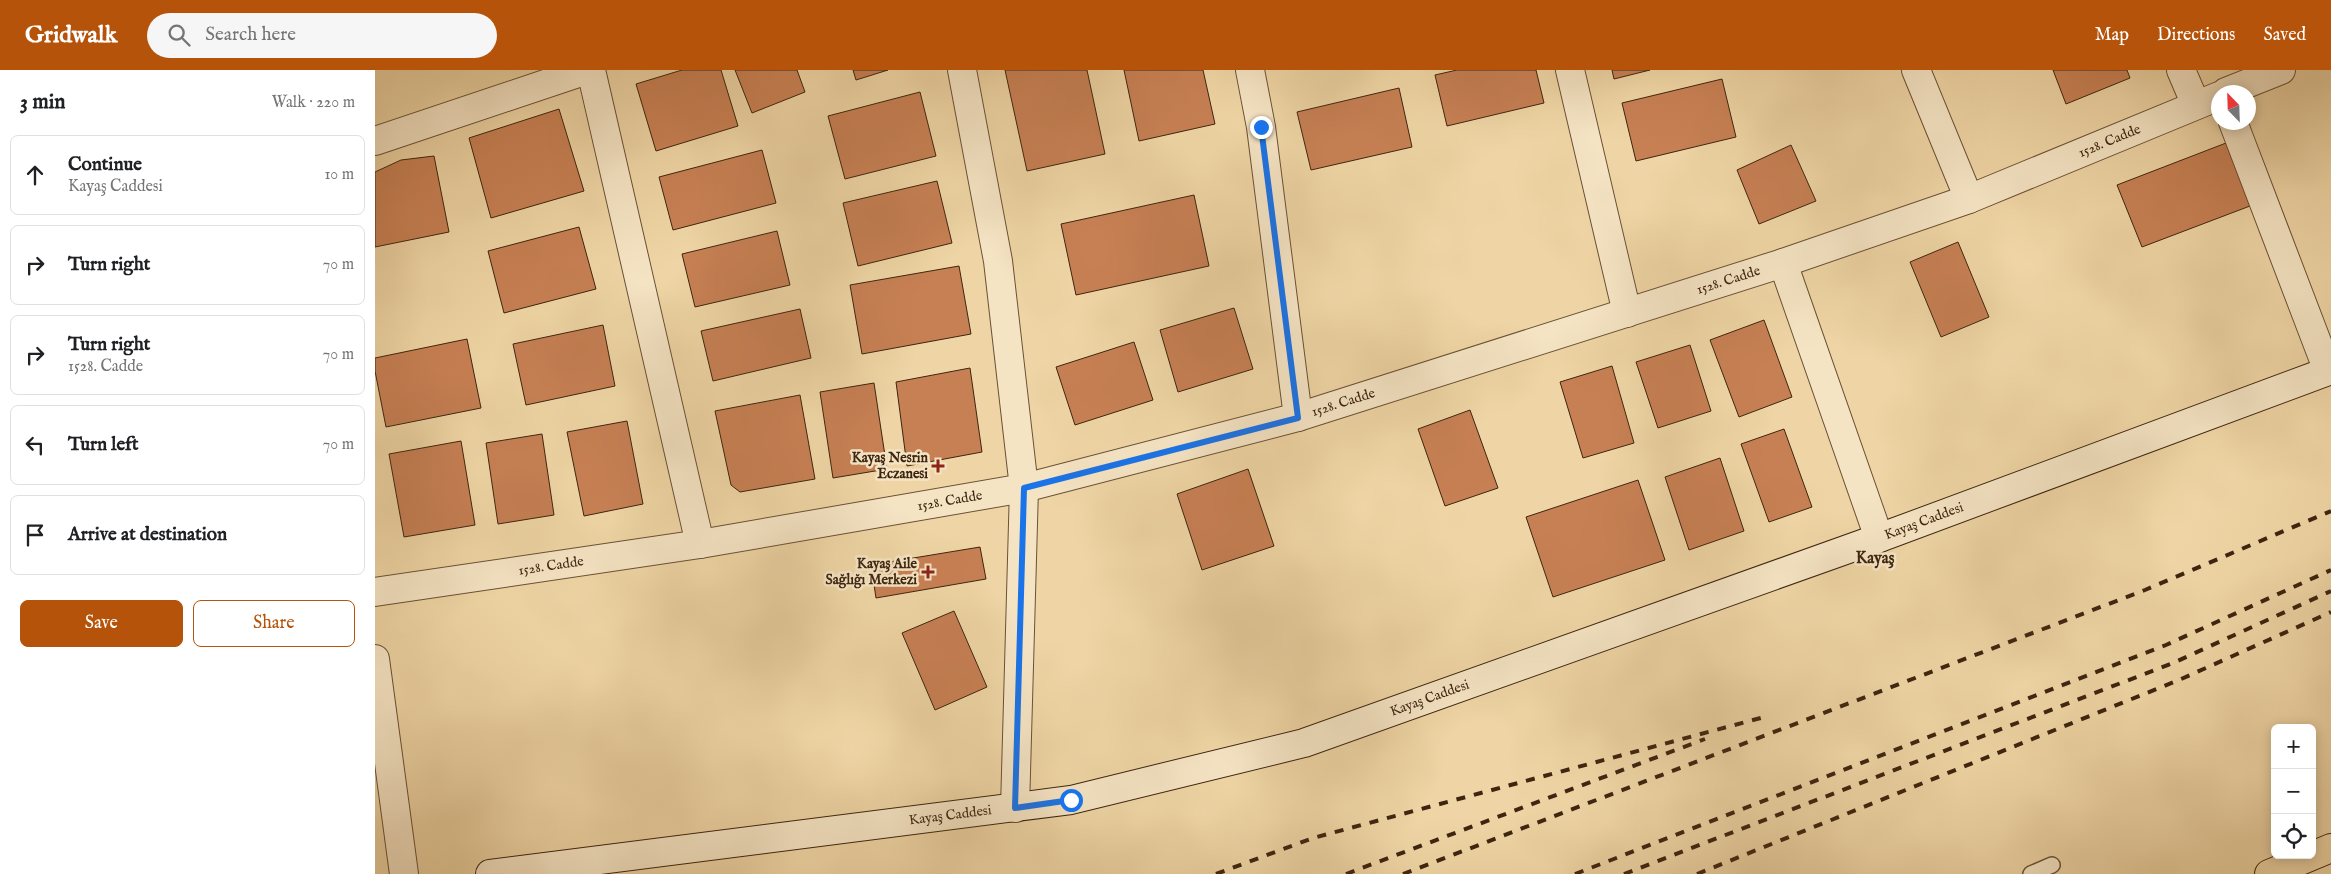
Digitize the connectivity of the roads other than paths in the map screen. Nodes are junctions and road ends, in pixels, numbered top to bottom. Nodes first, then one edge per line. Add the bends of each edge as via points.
1 (587, 70) edge
2 (591, 70) edge
3 (962, 70) edge
4 (1250, 70) edge
5 (1570, 70) edge
6 (1916, 70) edge
7 (2181, 70) edge
8 (2281, 70) edge
9 (2244, 85) edge
10 (2207, 100) edge
11 (2236, 130) edge
12 (375, 141) edge
13 (1969, 199) junction
14 (1783, 263) junction
15 (1627, 314) junction
16 (2330, 370) edge
17 (1298, 418) junction
18 (1024, 488) junction
19 (1879, 538) junction
20 (700, 544) junction
21 (375, 592) edge
22 (375, 658) edge
23 (1015, 808) junction
24 (2331, 848) edge
25 (2051, 865) dead end
26 (404, 874) edge
27 (490, 874) edge
28 (2031, 874) edge
29 (2269, 874) edge

1 - 12 street
2 - 20 street
3 - 18 street via 998,261
4 - 17 street via 1261,127
5 - 15 street
6 - 13 street
7 - 10 street
8 - 9 street
10 - 13 street, 1528. Cadde
11 - 16 street
13 - 14 street, 1528. Cadde
14 - 15 street, 1528. Cadde
14 - 19 street
15 - 17 street, 1528. Cadde
16 - 19 street, Kayaş Caddesi
17 - 18 street, 1528. Cadde
18 - 20 street, 1528. Cadde
18 - 23 street
19 - 23 street, Kayaş Caddesi via 1304,743 1071,800
20 - 21 street, 1528. Cadde
22 - 26 street
23 - 27 street, Kayaş Caddesi
24 - 29 highway
25 - 28 lane

